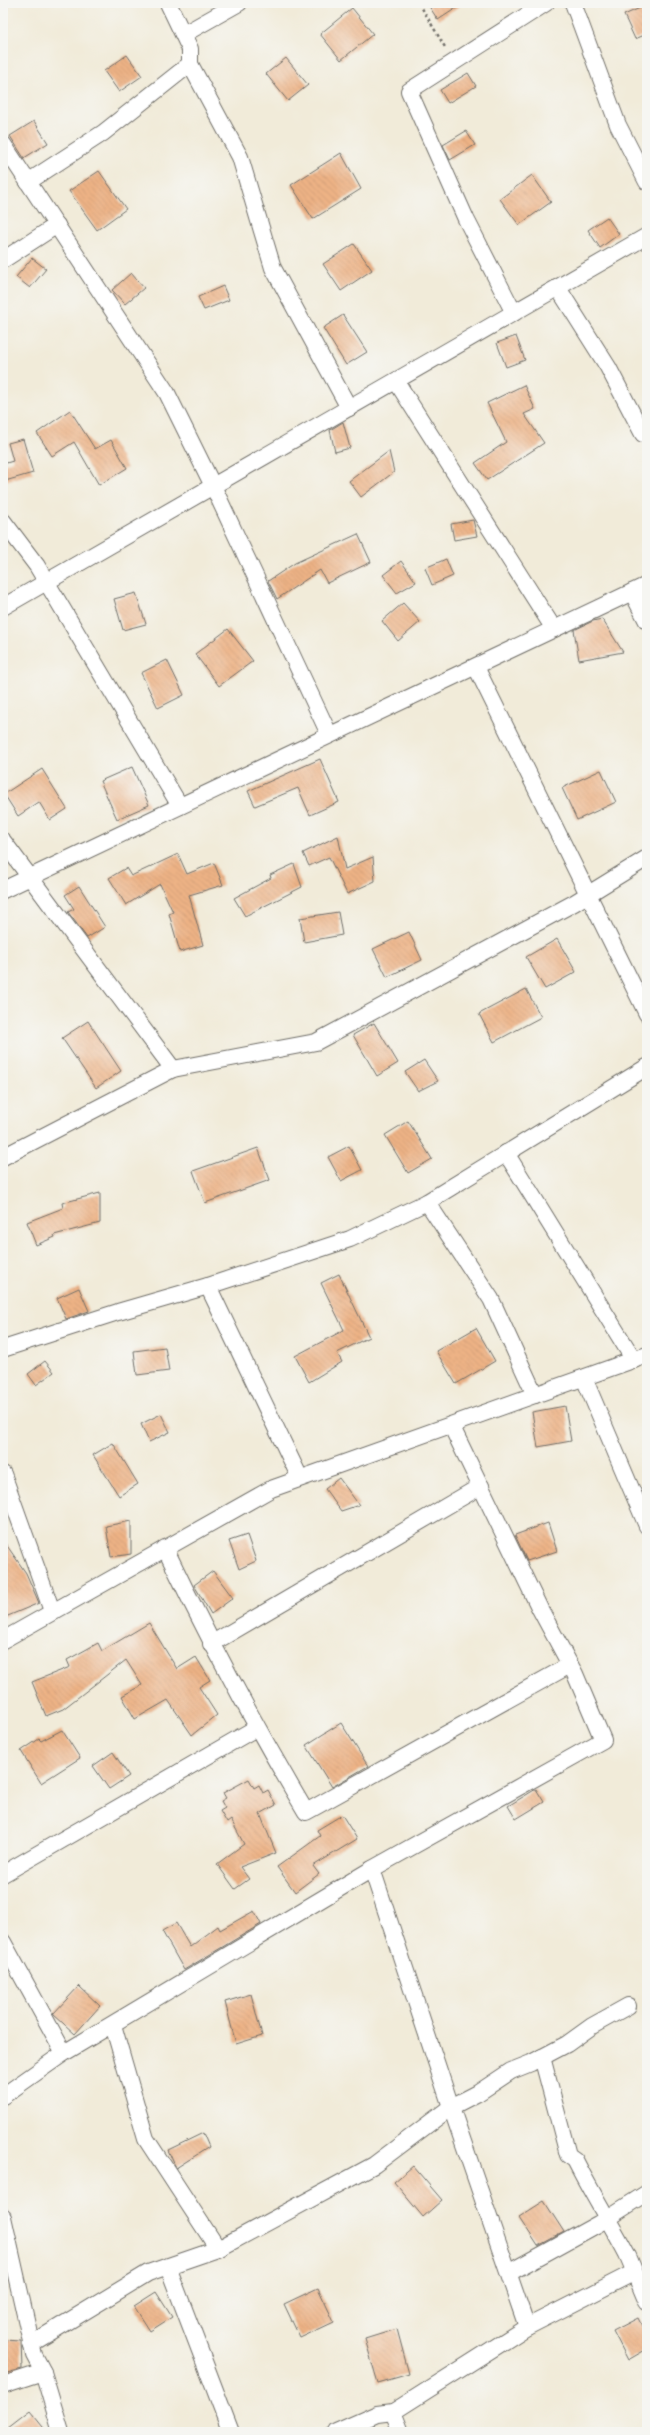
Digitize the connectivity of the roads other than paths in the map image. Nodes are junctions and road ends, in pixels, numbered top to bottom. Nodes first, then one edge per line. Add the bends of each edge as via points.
1 (168, 3) edge
2 (239, 3) edge
3 (546, 3) edge
4 (573, 3) edge
5 (184, 34) junction
6 (190, 64) junction
7 (3, 144) edge
8 (28, 182) junction
9 (647, 182) edge
10 (57, 226) junction
11 (647, 236) edge
12 (3, 260) edge
13 (558, 288) junction
14 (514, 313) junction
15 (396, 381) junction
16 (349, 408) junction
17 (644, 434) dead end
18 (213, 486) junction
19 (3, 521) edge
20 (45, 582) junction
21 (647, 585) edge
22 (632, 592) junction
23 (3, 607) edge
24 (647, 621) edge
25 (554, 629) junction
26 (476, 666) junction
27 (328, 734) junction
28 (180, 806) junction
29 (3, 841) edge
30 (647, 858) edge
31 (30, 877) junction
32 (3, 890) edge
33 (588, 894) junction
34 (647, 1014) edge
35 (647, 1067) edge
36 (173, 1069) junction
37 (506, 1153) junction
38 (3, 1158) edge
39 (427, 1202) junction
40 (208, 1286) junction
41 (3, 1349) edge
42 (640, 1358) edge
43 (584, 1378) junction
44 (535, 1395) junction
45 (451, 1425) junction
46 (3, 1474) edge
47 (300, 1478) junction
48 (481, 1486) junction
49 (647, 1526) edge
50 (165, 1548) junction
51 (52, 1611) junction
52 (3, 1640) edge
53 (211, 1644) junction
54 (570, 1665) junction
55 (256, 1728) junction
56 (372, 1869) junction
57 (3, 1874) edge
58 (3, 1942) edge
59 (628, 2006) dead end
60 (113, 2025) junction
61 (64, 2053) junction
62 (542, 2057) junction
63 (3, 2096) edge
64 (451, 2107) junction
65 (647, 2193) edge
66 (3, 2217) edge
67 (608, 2218) junction
68 (218, 2249) junction
69 (168, 2266) junction
70 (633, 2272) junction
71 (509, 2273) junction
72 (647, 2302) edge
73 (528, 2327) junction
74 (31, 2344) junction
75 (43, 2372) junction
76 (3, 2385) edge
77 (393, 2412) junction
78 (61, 2432) edge
79 (232, 2432) edge
80 (336, 2432) edge
81 (401, 2432) edge

1 - 5 street
2 - 5 street
3 - 14 street via 408,91 466,219
4 - 9 street via 618,124
5 - 6 street via 190,49
6 - 8 street via 103,133
6 - 16 street via 240,157 273,268
7 - 8 street
8 - 10 street
10 - 12 street
10 - 18 street via 167,394
11 - 13 street
13 - 14 street
13 - 17 street via 608,367
14 - 15 street
15 - 16 street
15 - 25 street
16 - 18 street
18 - 20 street
18 - 27 street
19 - 20 street via 37,566
20 - 23 street
20 - 28 street
21 - 22 street
22 - 24 street
22 - 25 street
25 - 26 street
26 - 27 street
26 - 33 street
27 - 28 street
28 - 31 street
29 - 31 street
30 - 33 street
31 - 32 street
31 - 36 street
33 - 34 street
33 - 36 street via 316,1042
35 - 37 street
36 - 38 street
37 - 39 street
37 - 42 street
39 - 40 street via 350,1239
39 - 44 street via 491,1299
40 - 41 street
40 - 47 street
42 - 43 street
43 - 44 street
43 - 49 street
44 - 45 street
45 - 47 street
45 - 48 street
46 - 51 street
47 - 50 street via 271,1489
48 - 53 street
48 - 54 street
50 - 51 street
50 - 53 street
51 - 52 street
53 - 55 street
54 - 55 street via 306,1812
54 - 56 street via 603,1740
55 - 57 street
56 - 60 street
56 - 64 street
58 - 61 street
59 - 62 street
60 - 61 street
60 - 68 street via 146,2139
61 - 63 street
62 - 64 street via 511,2071
62 - 67 street via 568,2155 575,2160 600,2209
64 - 68 street via 374,2164
64 - 71 street
65 - 67 street
66 - 74 street
67 - 70 street via 628,2256
67 - 71 street
68 - 69 street
69 - 74 street via 148,2273
69 - 79 street
70 - 72 street
70 - 73 street
71 - 73 street
73 - 77 street
74 - 75 street
75 - 76 street
75 - 78 street
77 - 80 street via 378,2414
77 - 81 street

